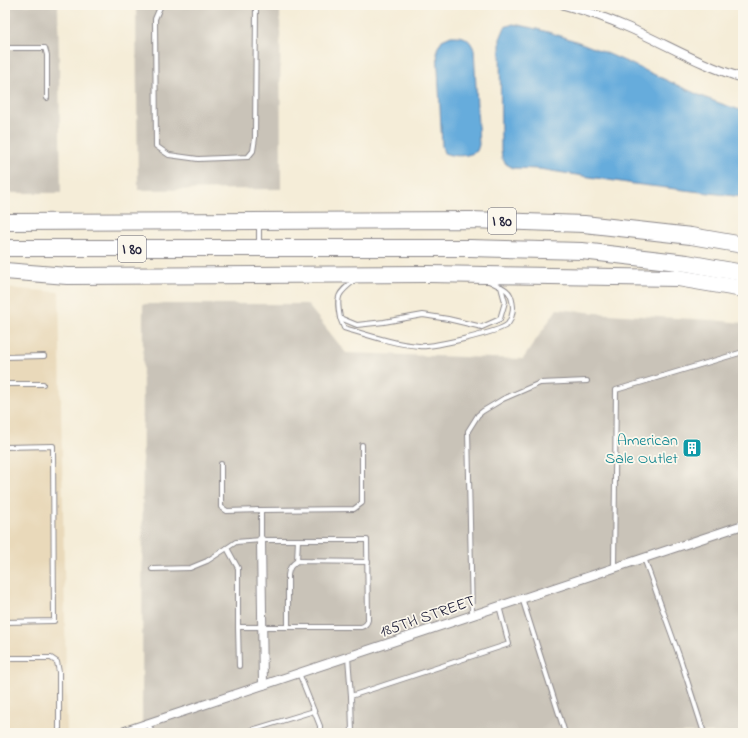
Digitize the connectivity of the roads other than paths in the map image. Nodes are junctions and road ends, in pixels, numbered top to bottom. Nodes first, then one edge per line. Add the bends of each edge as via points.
1 (161, 5) edge
2 (256, 5) edge
3 (564, 5) edge
4 (5, 48) edge
5 (743, 78) edge
6 (47, 98) dead end
7 (258, 221) junction
8 (5, 222) edge
9 (743, 245) edge
10 (5, 248) edge
11 (259, 249) junction
12 (5, 272) edge
13 (743, 273) edge
14 (363, 274) junction
15 (474, 275) junction
16 (501, 287) junction
17 (743, 288) edge
18 (340, 318) junction
19 (743, 352) edge
20 (44, 356) dead end
21 (5, 357) edge
22 (587, 381) dead end
23 (5, 384) edge
24 (43, 384) dead end
25 (362, 445) dead end
26 (5, 447) edge
27 (221, 464) dead end
28 (261, 510) junction
29 (743, 525) edge
30 (261, 540) junction
31 (298, 540) junction
32 (227, 548) junction
33 (644, 558) junction
34 (297, 561) junction
35 (368, 562) junction
36 (614, 567) junction
37 (152, 569) dead end
38 (522, 598) junction
39 (499, 606) junction
40 (472, 615) junction
41 (5, 622) edge
42 (238, 627) junction
43 (262, 627) junction
44 (288, 627) junction
45 (348, 656) junction
46 (5, 658) edge
47 (239, 666) dead end
48 (299, 673) junction
49 (263, 685) junction
50 (350, 696) junction
51 (314, 711) junction
52 (148, 723) junction
53 (5, 733) edge
54 (9, 733) edge
55 (29, 733) edge
56 (59, 733) edge
57 (119, 733) edge
58 (152, 733) edge
59 (242, 733) edge
60 (320, 733) edge
61 (352, 733) edge
62 (565, 733) edge
63 (704, 733) edge

1 - 2 lane via 155,19 156,146 169,155 198,159 248,157 253,151
3 - 5 street via 596,14 703,64
4 - 6 lane via 45,48
7 - 8 highway, I 80
7 - 9 highway, I 80 via 471,220 584,224 692,236
7 - 11 lane
10 - 11 highway, I 80
11 - 13 highway, I 80 via 470,248 582,251 687,263
12 - 14 highway via 67,276
14 - 15 highway
14 - 18 lane via 343,289 337,301
15 - 16 lane
15 - 17 highway via 678,278
16 - 18 lane via 505,302 500,319 482,327 424,315 357,325
16 - 18 lane via 508,290 512,300 513,312 508,324 500,329 438,344 420,347 392,342 344,328
19 - 36 lane via 616,390
20 - 21 lane
22 - 40 lane via 540,382 483,411 468,431
23 - 24 lane
25 - 28 lane via 362,503 354,509
26 - 41 lane via 53,446 54,621
27 - 28 lane via 221,507 227,511
28 - 30 lane
29 - 33 street, 185TH STREET
30 - 31 lane
30 - 32 lane via 236,542
30 - 43 street
31 - 34 lane
31 - 35 lane via 367,540
32 - 37 lane via 190,568
32 - 42 lane via 238,568
33 - 36 street, 185TH STREET
33 - 63 lane
34 - 35 lane
34 - 44 lane via 288,570
35 - 44 lane via 368,620 364,626
36 - 38 street, 185TH STREET
38 - 39 street, 185TH STREET
38 - 62 lane
39 - 40 street, 185TH STREET
39 - 50 lane via 509,644
40 - 45 street, 185TH STREET
42 - 43 lane
42 - 47 lane
43 - 44 lane
43 - 49 street
45 - 48 street, 185TH STREET
45 - 50 lane
46 - 56 lane via 51,658 57,662
48 - 49 street, 185TH STREET
48 - 51 lane
49 - 52 street, 185TH STREET
50 - 61 lane
51 - 59 lane
51 - 60 lane
52 - 57 street, 185TH STREET
52 - 58 lane
53 - 54 lane
54 - 55 lane

